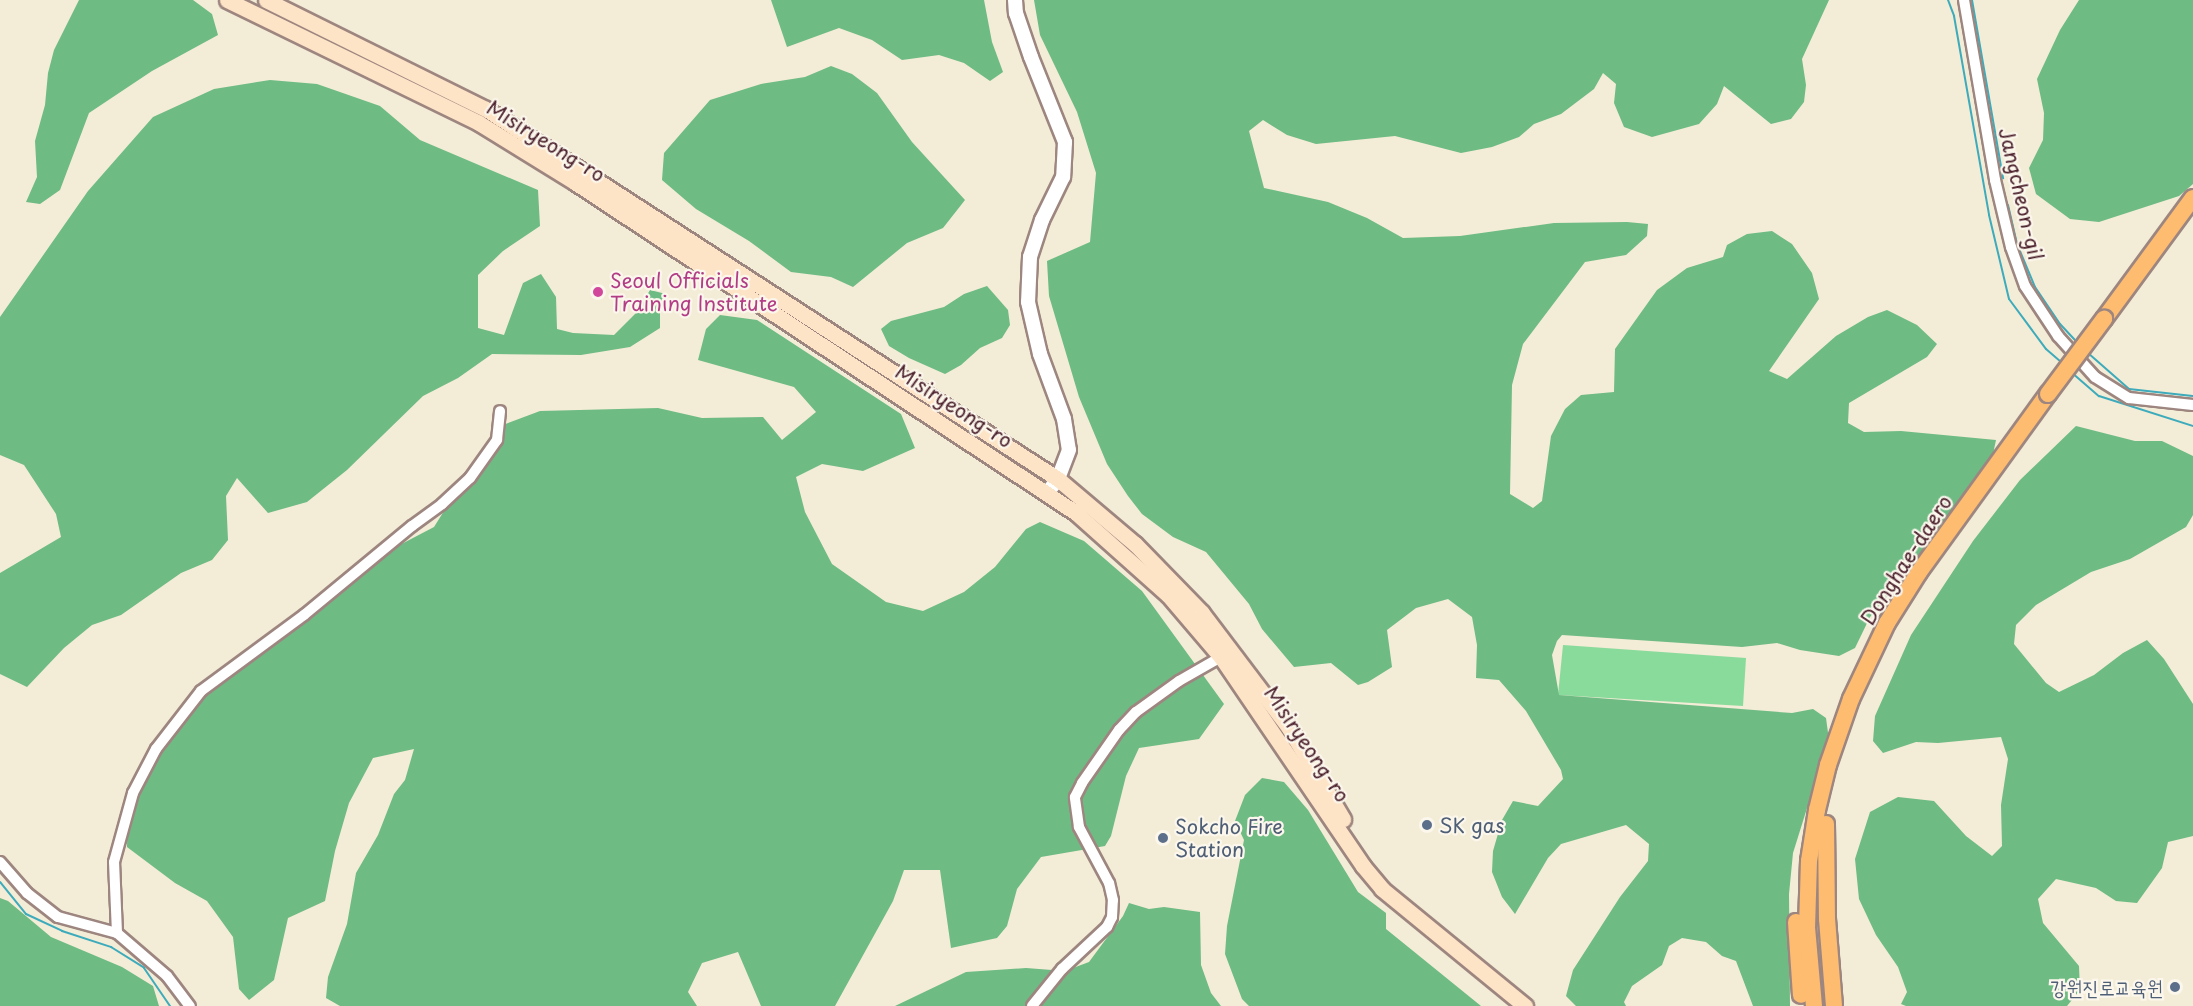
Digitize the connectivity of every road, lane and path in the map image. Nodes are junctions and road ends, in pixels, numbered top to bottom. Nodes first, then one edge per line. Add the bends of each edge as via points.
1 (227, 0) edge
2 (266, 0) edge
3 (1015, 0) edge
4 (1964, 0) edge
5 (2193, 198) edge
6 (2193, 215) edge
7 (2107, 322) junction
8 (2193, 405) edge
9 (500, 411) dead end
10 (1058, 479) junction
11 (1048, 492) junction
12 (1221, 657) junction
13 (1820, 826) junction
14 (0, 862) edge
15 (117, 933) junction
16 (190, 1006) edge
17 (1032, 1006) edge
18 (1525, 1006) edge
19 (1539, 1006) edge
20 (1802, 1006) edge
21 (1814, 1006) edge
22 (1824, 1006) edge
23 (1834, 1006) edge

1 - 11 main road, Misiryeong-ro via 479,123
2 - 10 main road, Misiryeong-ro via 486,109
3 - 10 street via 1031,57 1065,142 1063,177 1029,257 1028,302 1040,354 1064,419 1069,450
4 - 8 street, Jangcheon-gil via 1995,180 2025,286 2058,336 2095,378 2128,398
5 - 7 main road
6 - 7 main road
7 - 13 main road, Donghae-daero via 1939,555 1893,629 1843,748
9 - 15 street via 497,440 470,478 304,615 201,691 156,749 133,793 114,862
10 - 11 street
10 - 19 main road, Misiryeong-ro via 1135,544 1202,613 1289,729 1380,873
11 - 12 main road, Misiryeong-ro via 1141,568
12 - 17 street via 1136,712 1082,783 1075,797 1079,827 1109,883 1112,917
12 - 18 main road, Misiryeong-ro via 1377,884
13 - 20 main road via 1802,860 1796,913
13 - 21 main road, Donghae-daero via 1806,900
13 - 22 main road, Donghae-daero via 1819,951
13 - 23 main road
14 - 15 street via 27,893 58,917
15 - 16 street via 167,976

